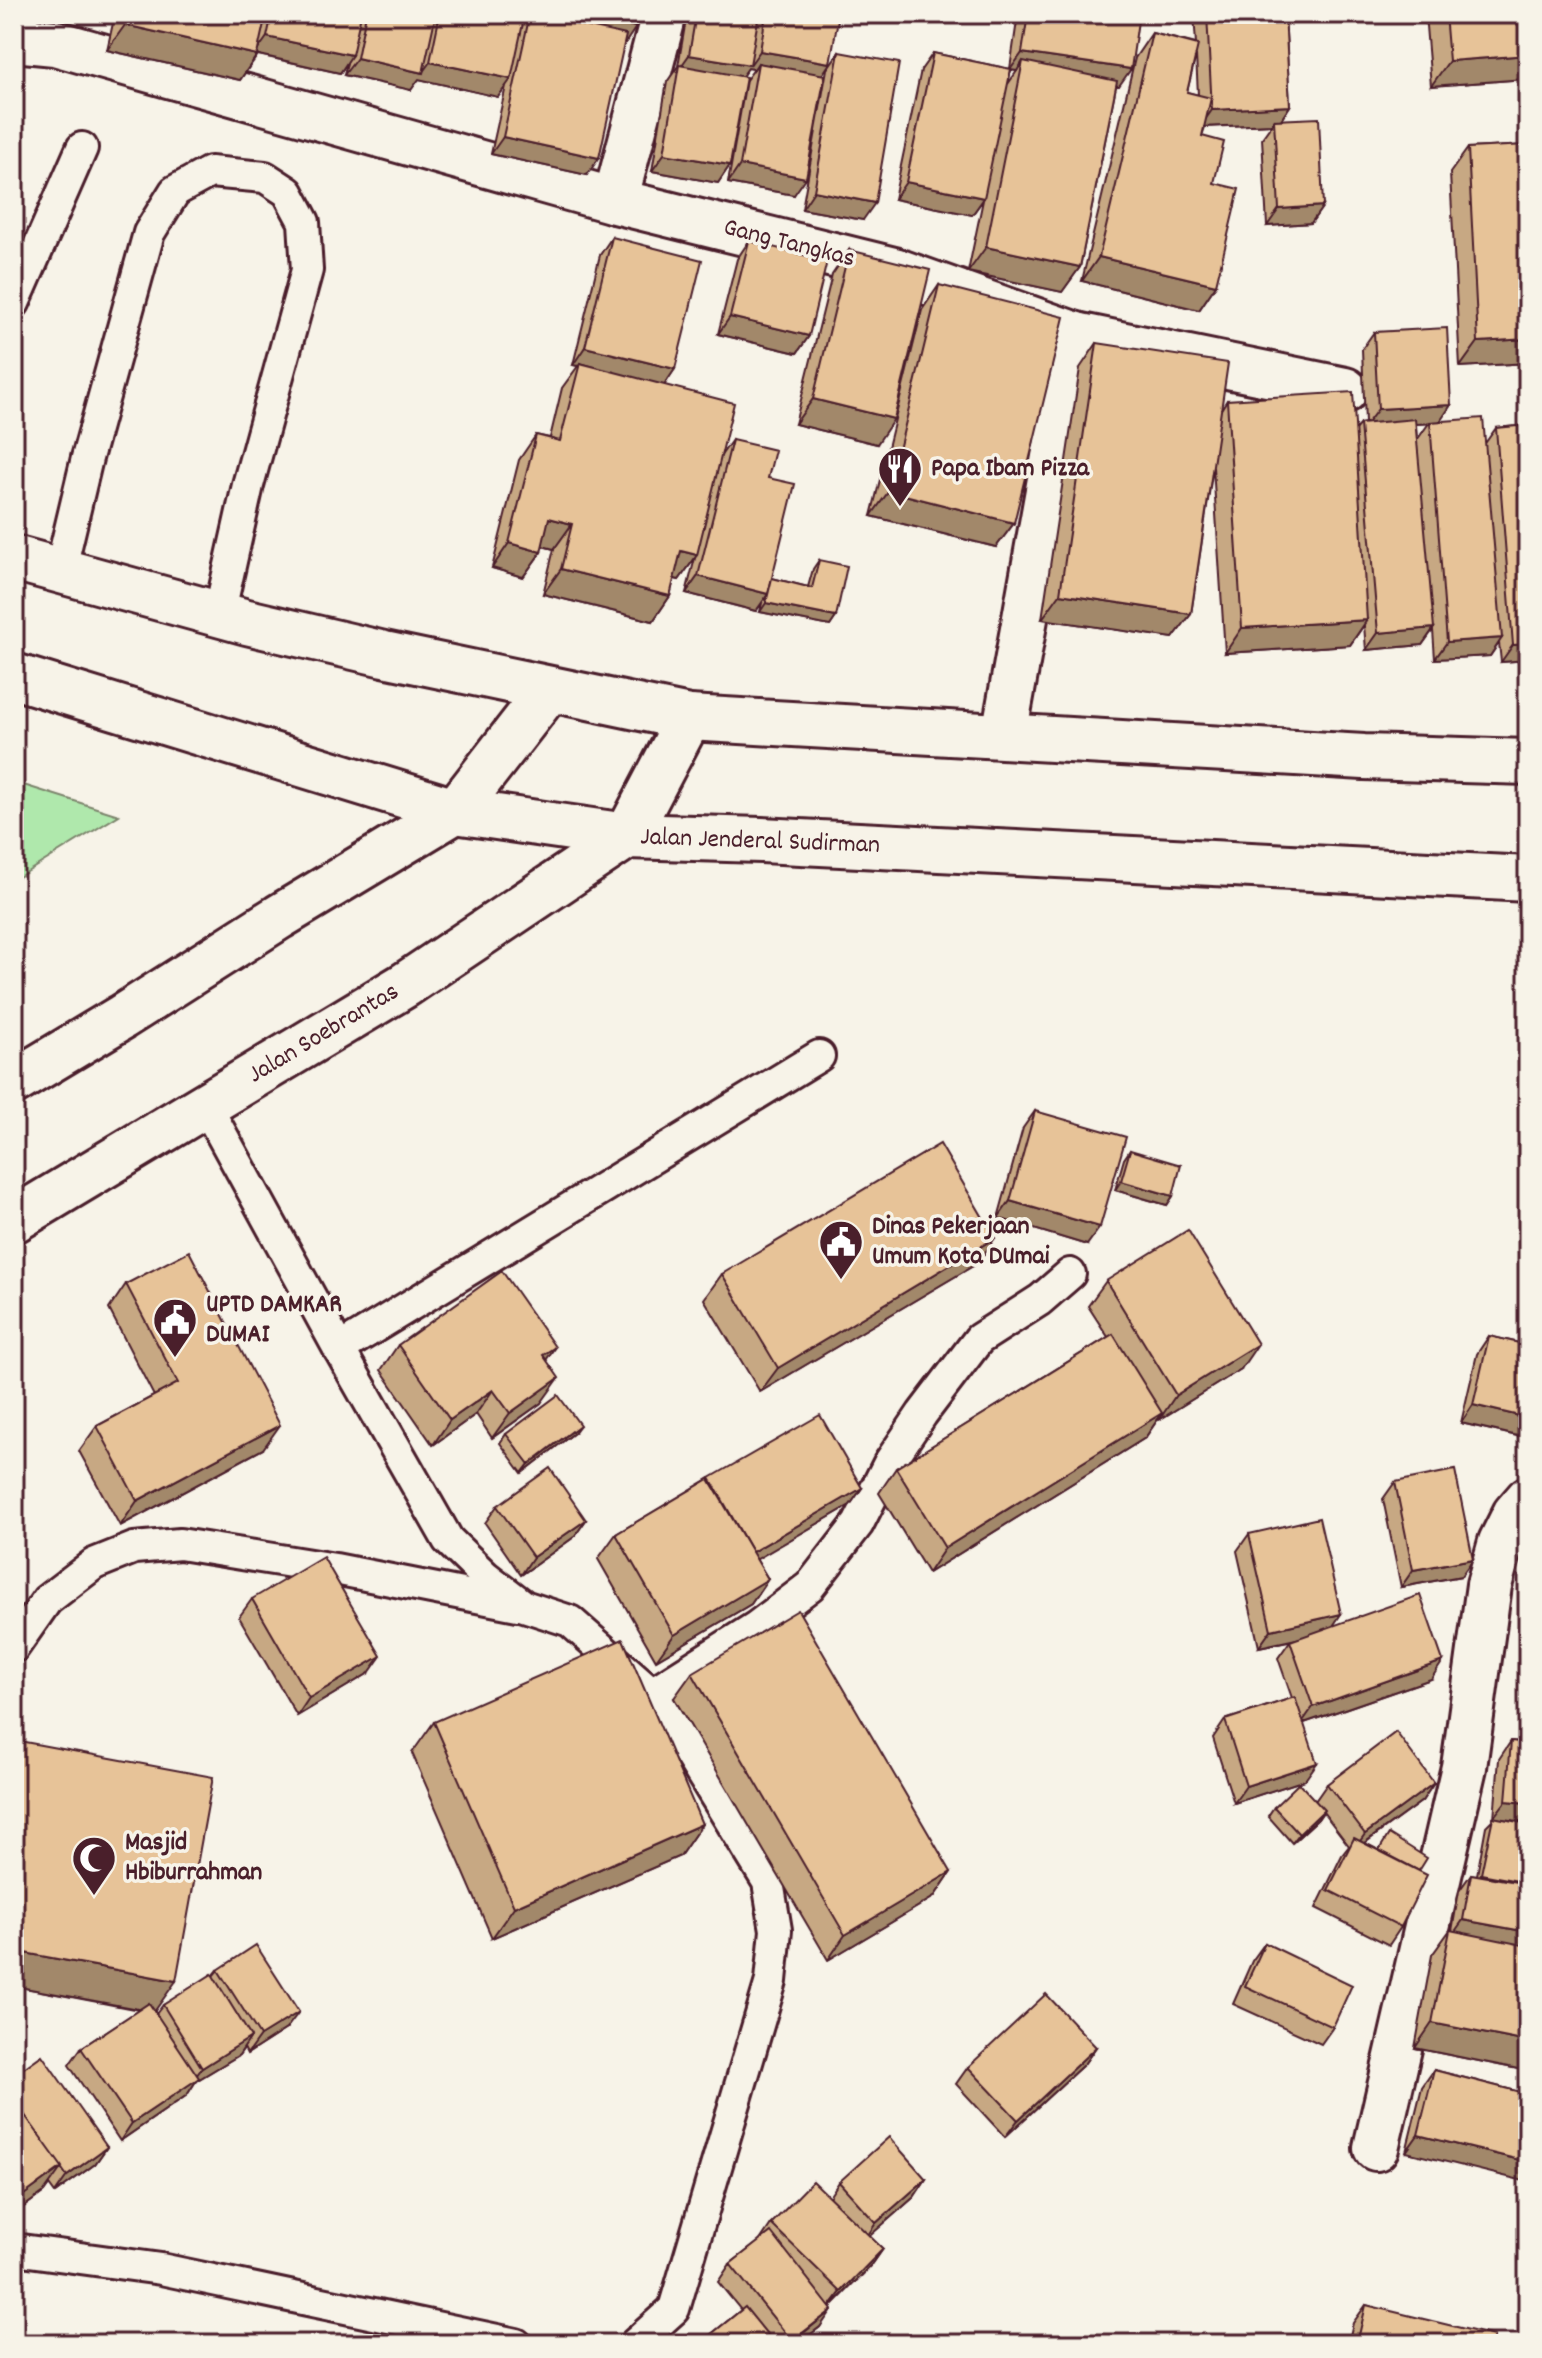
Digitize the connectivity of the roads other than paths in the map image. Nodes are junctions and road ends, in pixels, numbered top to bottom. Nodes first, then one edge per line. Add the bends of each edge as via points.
1 (664, 14) edge
2 (14, 39) edge
3 (82, 148) dead end
4 (615, 201) junction
5 (14, 303) edge
6 (1076, 335) junction
7 (1345, 390) edge
8 (14, 558) edge
9 (60, 572) junction
10 (219, 615) junction
11 (14, 676) edge
12 (549, 690) junction
13 (689, 718) junction
14 (1004, 735) junction
15 (1528, 762) edge
16 (455, 811) junction
17 (627, 836) junction
18 (1528, 879) edge
19 (819, 1056) dead end
20 (14, 1082) edge
21 (206, 1106) junction
22 (14, 1220) edge
23 (1070, 1274) dead end
24 (339, 1349) junction
25 (1528, 1499) edge
26 (524, 1606) junction
27 (14, 1647) edge
28 (652, 1693) junction
29 (1376, 2148) dead end
30 (14, 2249) edge
31 (516, 2344) edge
32 (635, 2344) edge

1 - 4 main road
2 - 4 main road, Gang Tangkas via 55,43
3 - 5 lane
4 - 6 main road, Gang Tangkas via 894,270
6 - 7 main road, Gang Tangkas
6 - 14 main road
8 - 9 main road
9 - 10 main road
9 - 10 lane via 149,233 175,191 210,172 265,177 288,192 304,222 307,270 248,485
10 - 12 main road
11 - 16 main road, Jalan Jenderal Sudirman
12 - 13 main road
12 - 16 main road
13 - 14 main road
13 - 17 main road
14 - 15 main road
16 - 17 main road, Jalan Jenderal Sudirman
16 - 20 main road
17 - 18 main road, Jalan Jenderal Sudirman
17 - 21 main road, Jalan Soebrantas via 405,985
19 - 24 lane
21 - 22 main road, Jalan Soebrantas
21 - 24 lane
23 - 28 lane via 979,1339 889,1463 858,1524 810,1586
24 - 26 lane via 448,1540
25 - 29 main road via 1501,1542 1489,1585 1464,1767
26 - 27 lane via 180,1544 134,1548 94,1564 47,1600
26 - 28 lane via 570,1621
28 - 32 lane via 768,1882 776,1930 771,1981 683,2285 674,2309
30 - 31 lane via 161,2269

